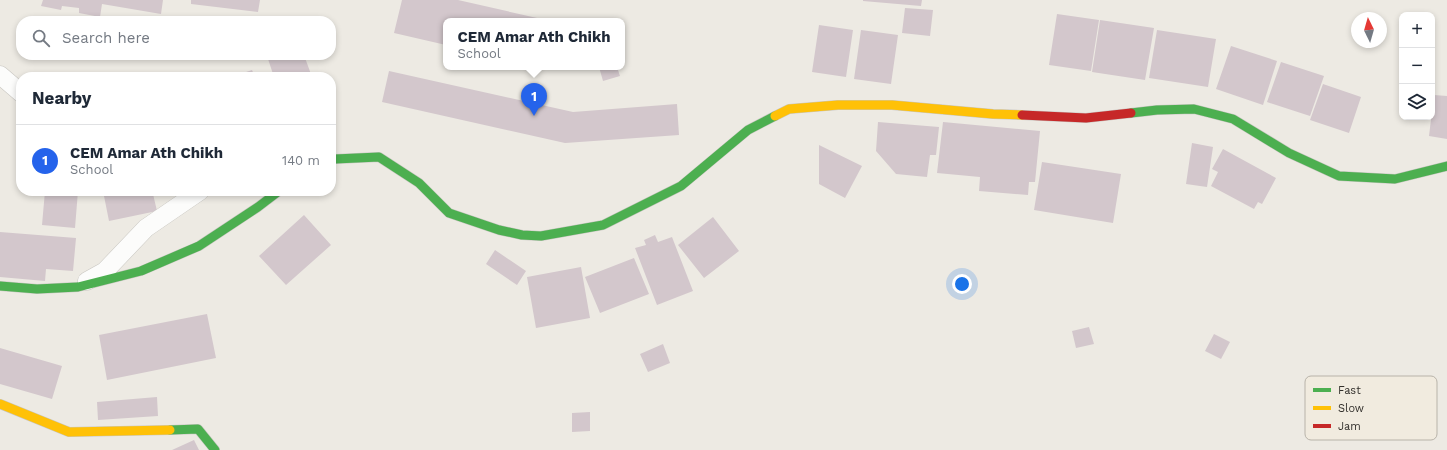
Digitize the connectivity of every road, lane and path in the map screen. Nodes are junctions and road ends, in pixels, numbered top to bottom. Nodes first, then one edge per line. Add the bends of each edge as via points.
1 (0, 75) edge
2 (16, 89) edge
3 (336, 159) edge
4 (1447, 166) edge
5 (193, 196) edge
6 (272, 196) edge
7 (0, 286) edge
8 (78, 287) junction
9 (0, 404) edge
10 (215, 450) edge

1 - 2 street
3 - 4 main road via 378,157 419,183 449,213 499,230 541,236 603,224 681,186 748,130 789,109 838,104 892,105 994,114 1086,118 1157,110 1194,109 1233,120 1289,153 1339,176 1395,179
5 - 8 street via 146,228 105,271
6 - 8 main road via 199,246 140,271
7 - 8 main road via 37,289
9 - 10 main road via 69,432 198,429

